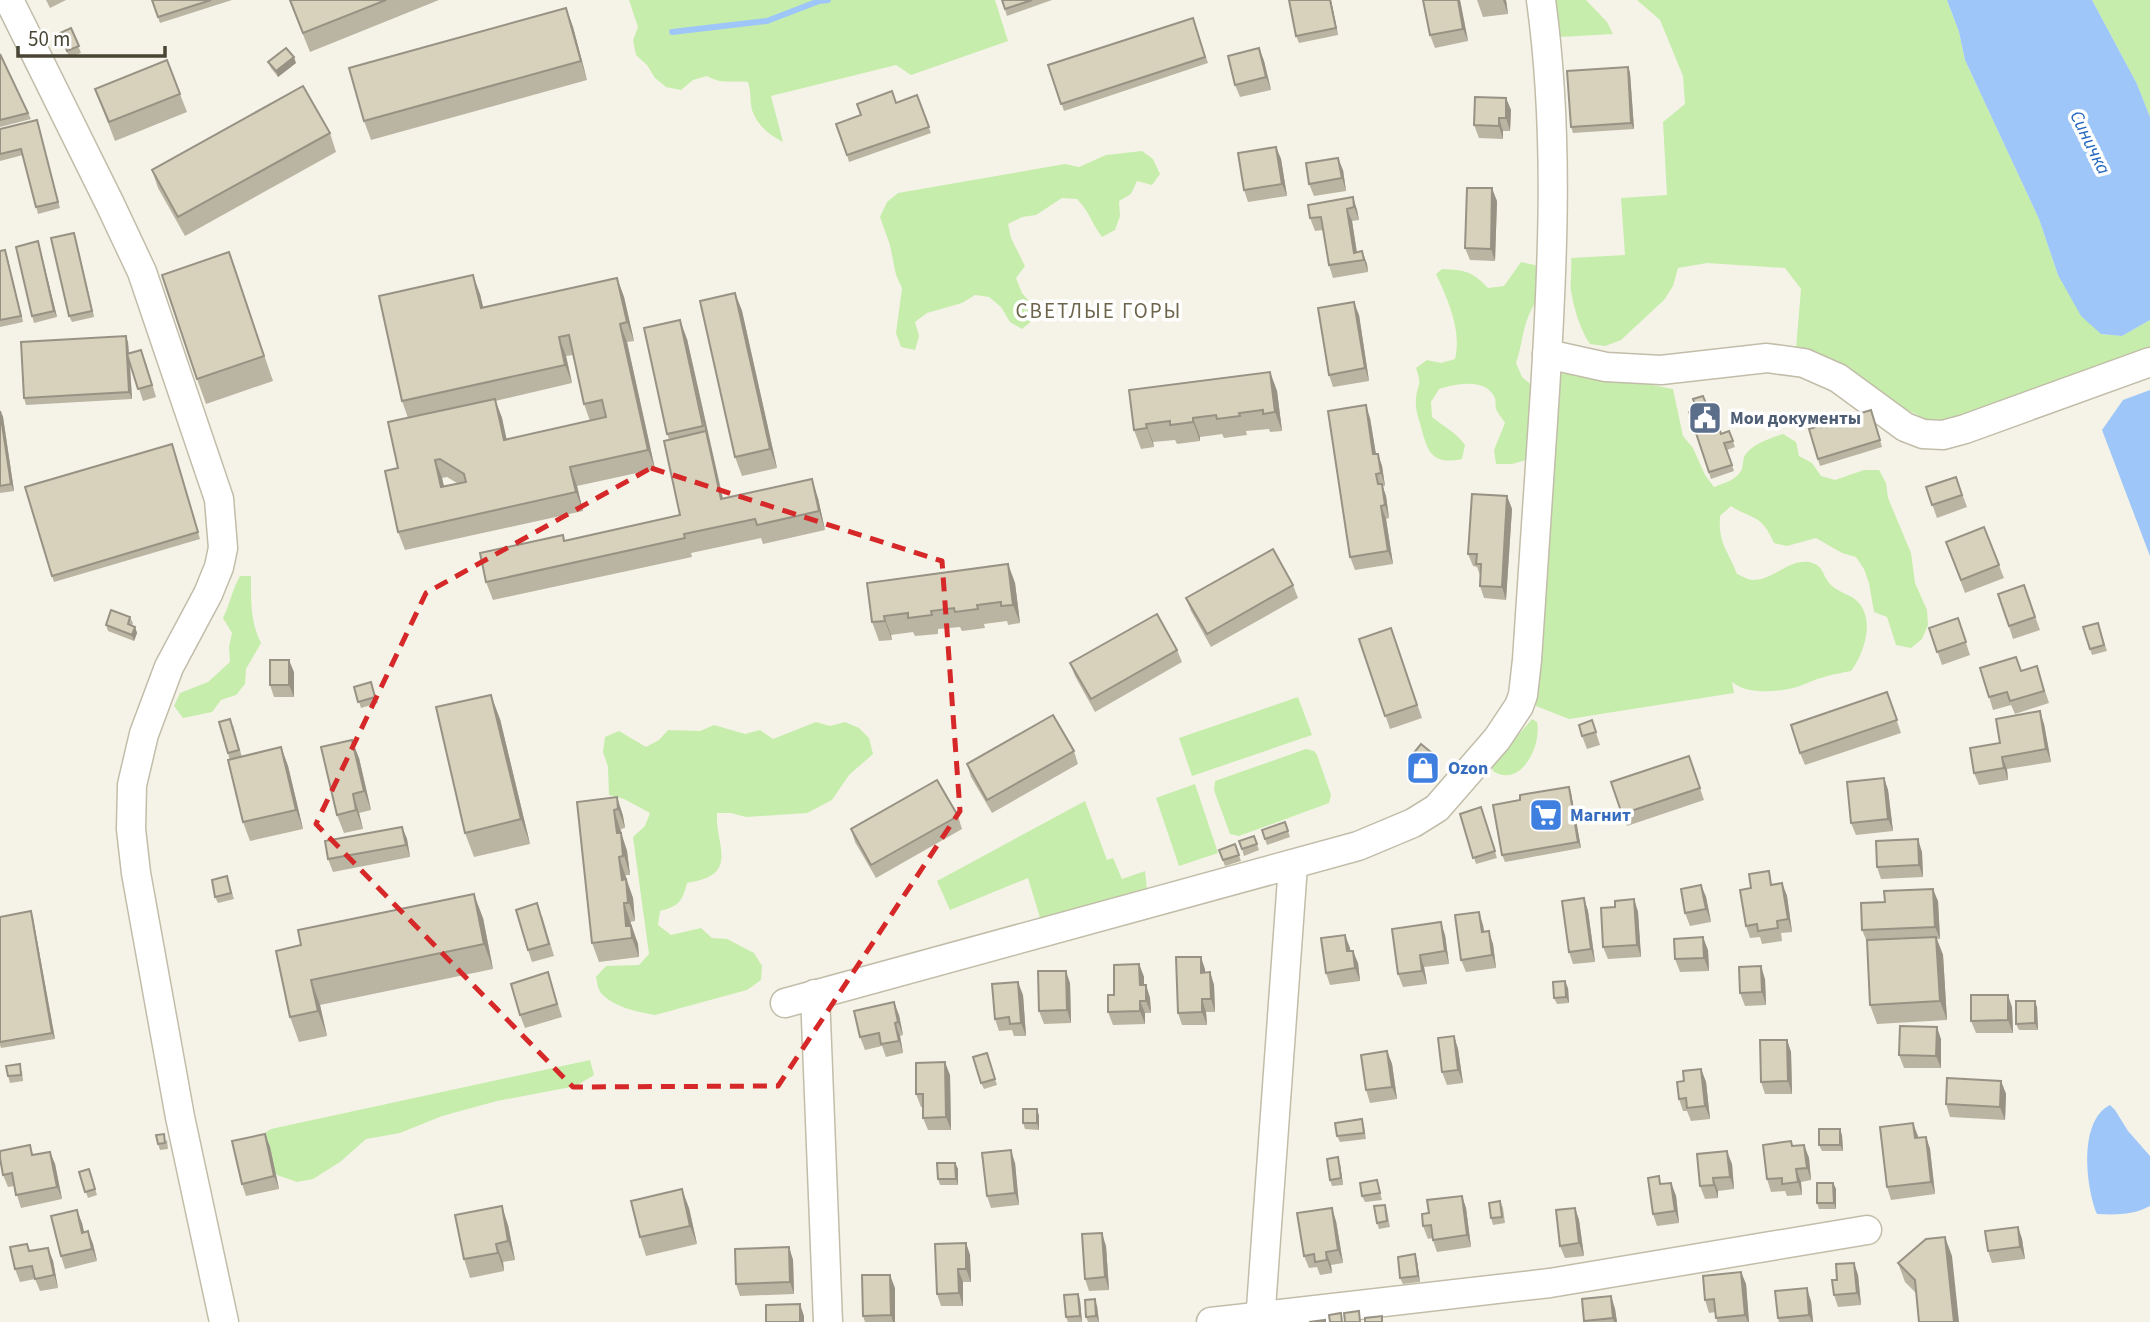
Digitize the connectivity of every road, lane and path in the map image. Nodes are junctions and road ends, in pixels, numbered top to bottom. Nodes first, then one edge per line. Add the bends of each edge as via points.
1 (9, 0) edge
2 (1541, 0) edge
3 (1547, 354) junction
4 (2150, 362) edge
5 (1293, 865) junction
6 (815, 994) junction
7 (785, 1003) dead end
8 (1867, 1230) dead end
9 (1260, 1319) edge
10 (223, 1322) edge
11 (828, 1322) edge
12 (1211, 1322) edge

1 - 10 street via 142,272 219,499 223,548 219,568 169,667 144,734 132,785 131,829 180,1117
2 - 3 street via 1554,181
3 - 4 street via 1606,367 1661,370 1767,358 1804,363 1838,378 1905,428 1943,435
3 - 5 street via 1527,660 1519,706 1497,739 1432,812 1358,846
5 - 6 street
5 - 9 street
6 - 7 street
6 - 11 street
8 - 9 street via 1550,1283
9 - 12 street

